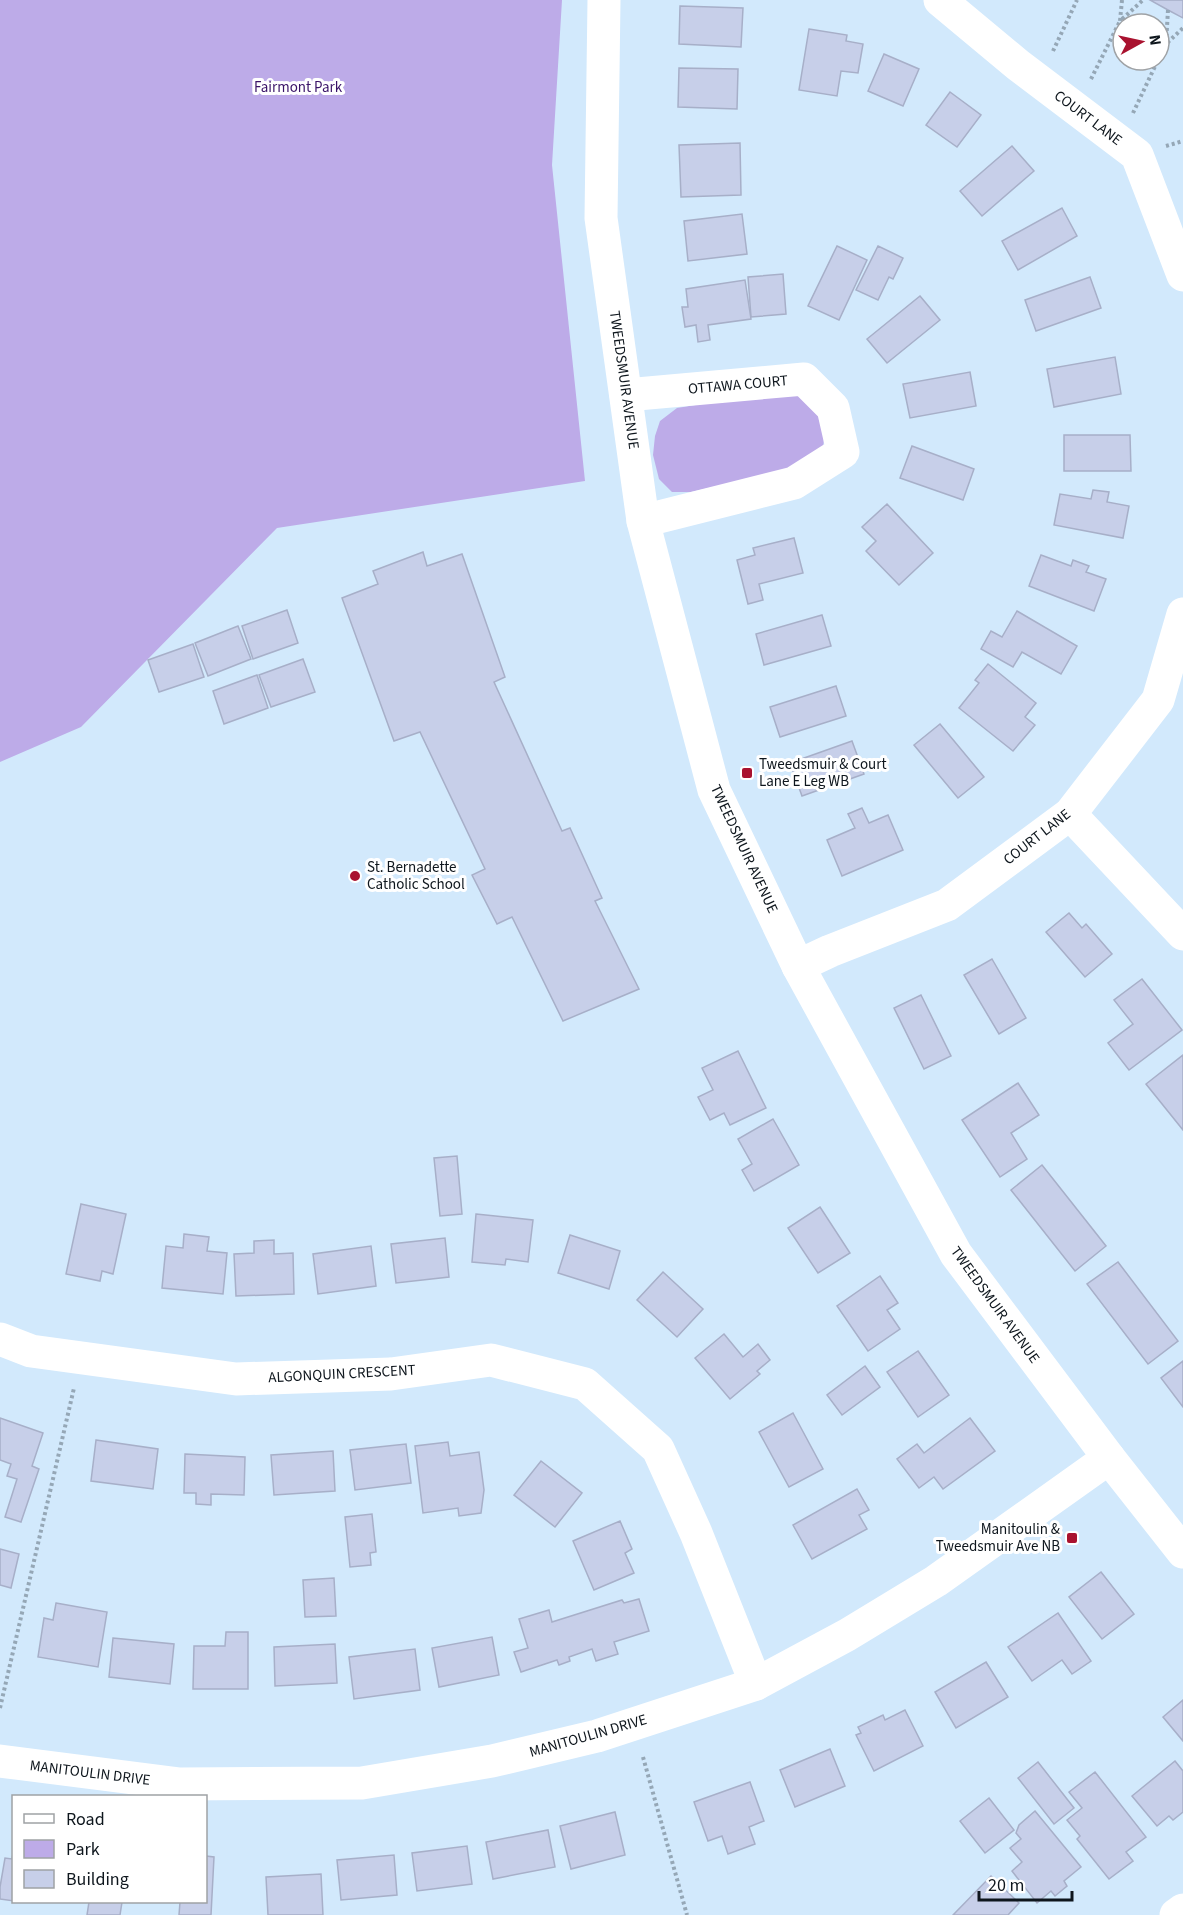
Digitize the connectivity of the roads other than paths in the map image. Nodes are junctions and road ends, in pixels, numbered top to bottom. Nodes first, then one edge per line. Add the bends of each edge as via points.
1 (604, 0) edge
2 (940, 0) edge
3 (1183, 275) edge
4 (626, 396) junction
5 (643, 521) junction
6 (1183, 614) edge
7 (1070, 814) junction
8 (1183, 934) edge
9 (798, 966) junction
10 (0, 1339) edge
11 (1109, 1458) junction
12 (1183, 1552) edge
13 (756, 1684) junction
14 (0, 1761) edge
15 (1183, 1910) edge
16 (1176, 1915) edge

1 - 4 street, TWEEDSMUIR AVENUE via 601,218
2 - 3 street, COURT LANE via 1137,155
4 - 5 street, TWEEDSMUIR AVENUE
4 - 5 street, OTTAWA COURT via 804,379 833,408 843,452 794,483
5 - 9 street, TWEEDSMUIR AVENUE via 714,790
6 - 7 street, COURT LANE via 1158,700
7 - 8 street
7 - 9 street, COURT LANE via 948,906
9 - 11 street, TWEEDSMUIR AVENUE via 956,1254
10 - 13 street, ALGONQUIN CRESCENT via 31,1351 236,1379 391,1374 491,1360 585,1384 658,1449
11 - 12 street, TWEEDSMUIR AVENUE
11 - 13 street, MANITOULIN DRIVE via 936,1581 848,1635
13 - 14 street, MANITOULIN DRIVE via 597,1736 492,1761 362,1783 180,1784
15 - 16 street

